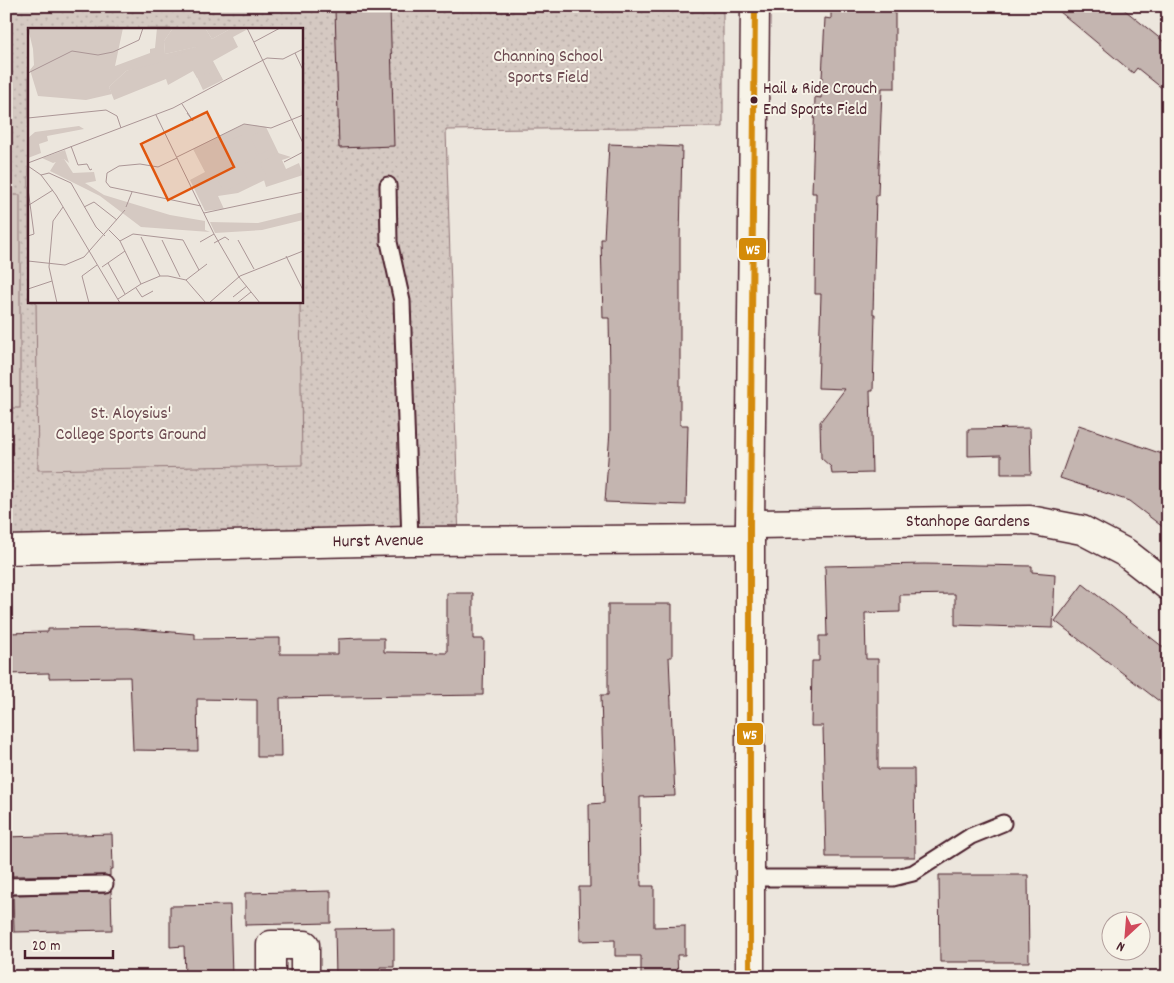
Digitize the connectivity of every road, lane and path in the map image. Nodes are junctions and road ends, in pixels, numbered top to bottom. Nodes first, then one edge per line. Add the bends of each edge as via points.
1 (755, 6) edge
2 (388, 185) dead end
3 (750, 532) junction
4 (410, 541) junction
5 (6, 550) edge
6 (1168, 586) edge
7 (1003, 822) dead end
8 (750, 878) junction
9 (105, 884) dead end
10 (6, 886) edge
11 (272, 977) edge
12 (306, 977) edge
13 (750, 977) edge

1 - 3 street
2 - 4 lane via 389,242 402,301
3 - 4 street, Hurst Avenue
3 - 6 street, Stanhope Gardens via 1030,520 1082,530 1126,553
3 - 8 street
4 - 5 street, Hurst Avenue
7 - 8 lane via 971,836 913,873 893,878
8 - 13 street
9 - 10 lane
11 - 12 street via 271,945 305,945

